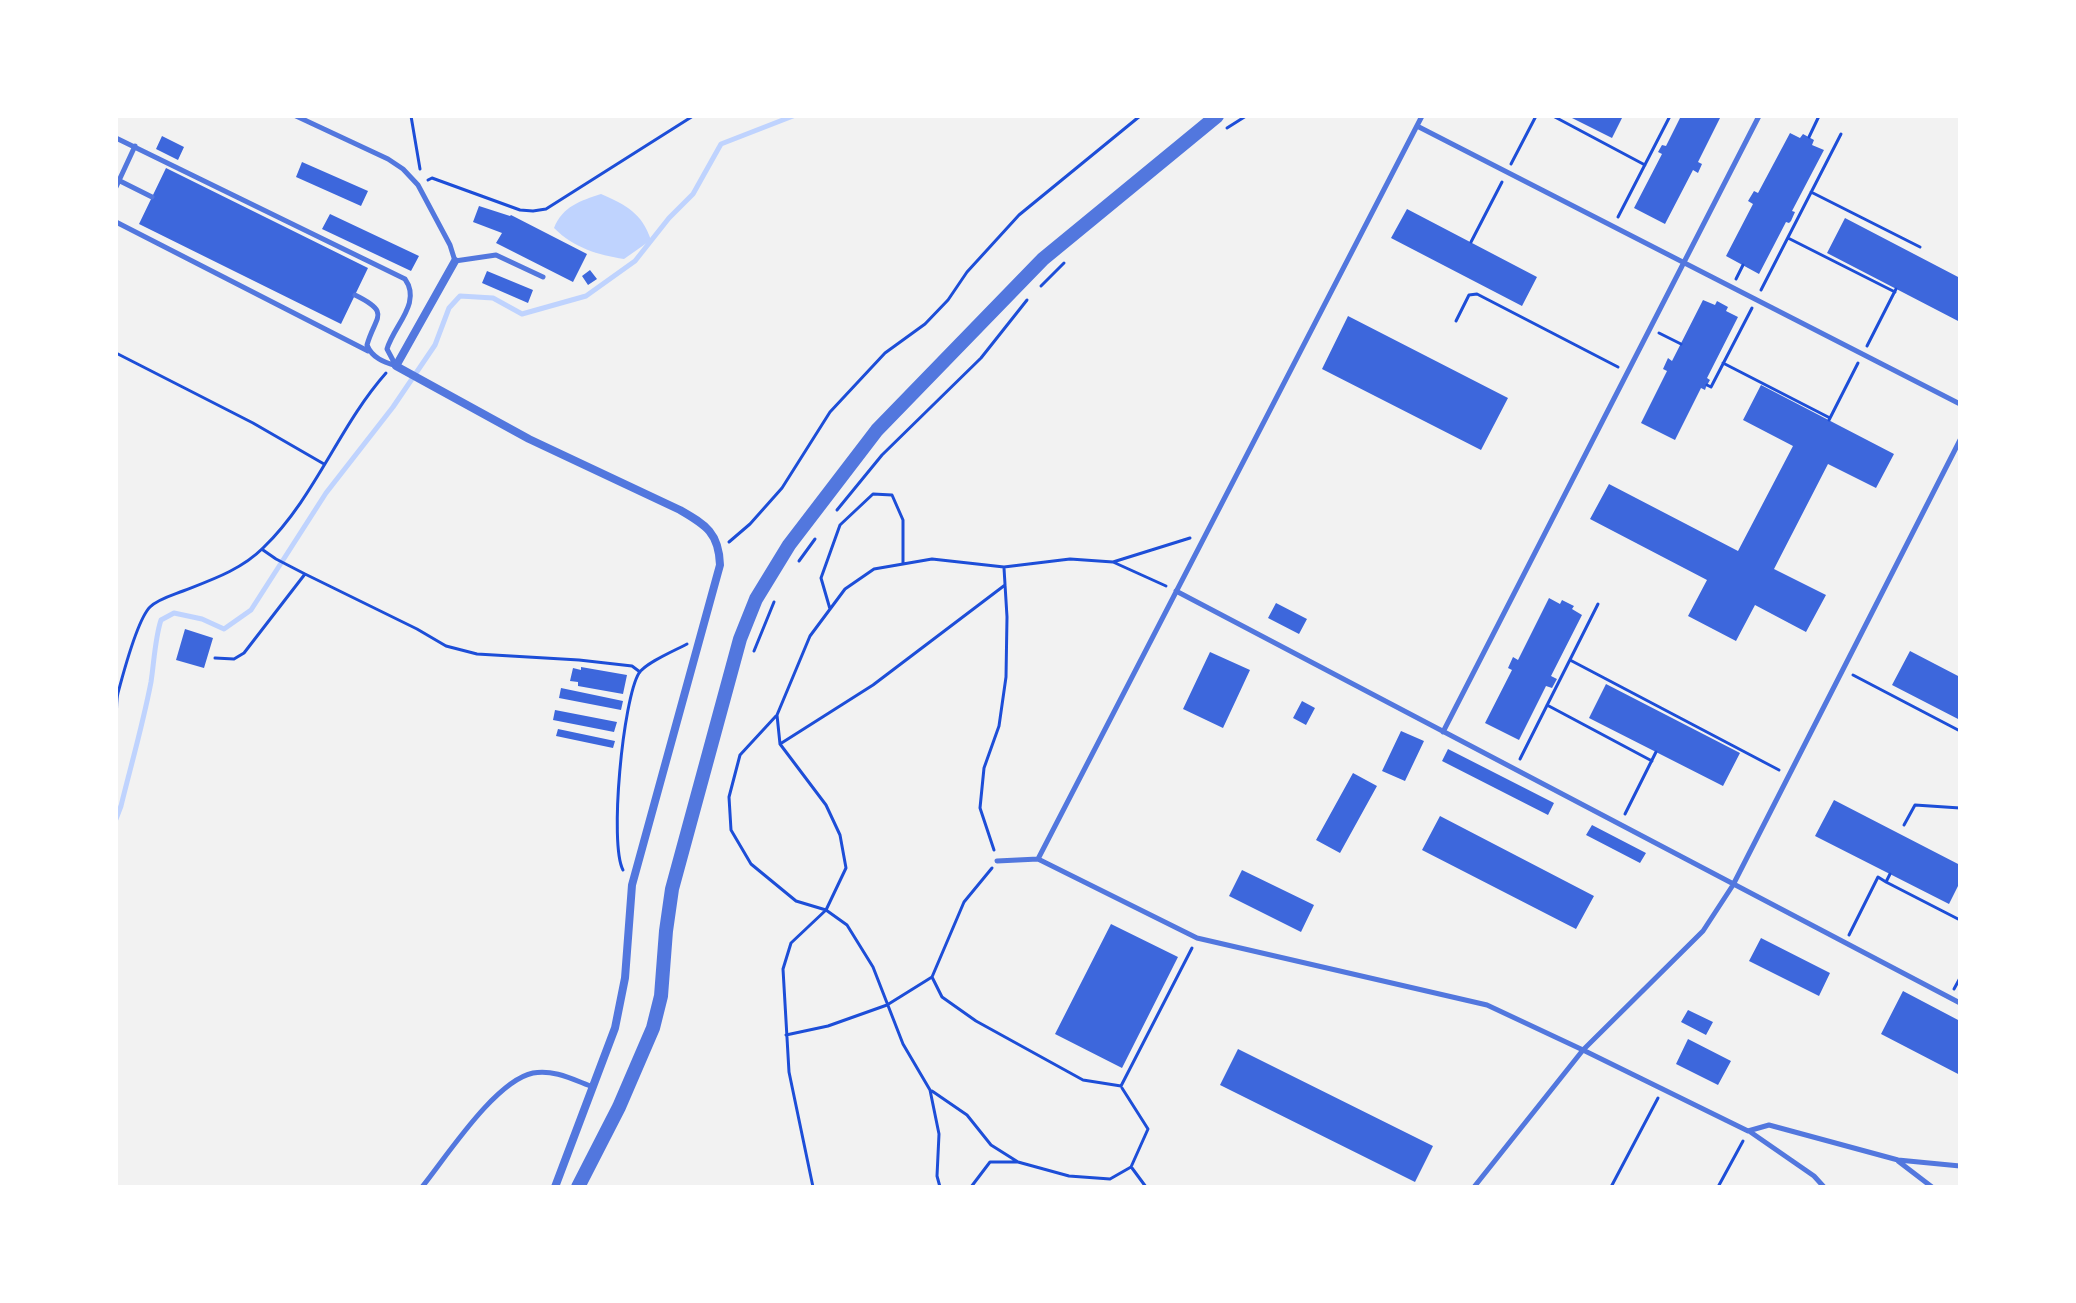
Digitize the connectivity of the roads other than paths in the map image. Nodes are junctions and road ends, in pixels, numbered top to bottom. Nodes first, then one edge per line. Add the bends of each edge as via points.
1 (296, 116) edge
2 (1217, 116) edge
3 (1422, 116) edge
4 (1759, 116) edge
5 (1417, 126) junction
6 (116, 138) edge
7 (135, 146) junction
8 (117, 182) edge
9 (152, 197) dead end
10 (116, 222) edge
11 (455, 261) junction
12 (1683, 264) junction
13 (543, 277) dead end
14 (355, 295) dead end
15 (369, 352) junction
16 (400, 368) junction
17 (1960, 404) edge
18 (1960, 440) edge
19 (1176, 591) junction
20 (1443, 732) junction
21 (1038, 859) junction
22 (997, 861) road end
23 (1733, 885) junction
24 (1960, 1003) edge
25 (1583, 1050) junction
26 (594, 1087) junction
27 (1748, 1131) junction
28 (1898, 1160) junction
29 (1960, 1166) edge
30 (422, 1187) edge
31 (555, 1187) edge
32 (578, 1187) edge
33 (1474, 1187) edge
34 (1824, 1187) edge
35 (1932, 1187) edge

1 - 11 lane via 403,169 418,185
2 - 32 street via 1043,259 877,430 789,545 756,599 740,639 672,889 653,1028
3 - 5 lane
4 - 12 lane
5 - 12 lane
5 - 19 lane
6 - 7 lane
7 - 8 lane
7 - 16 lane via 405,279 411,300 387,349
8 - 9 lane
10 - 15 lane
11 - 13 lane via 496,255
11 - 16 street
12 - 17 lane
12 - 20 lane
14 - 15 lane via 377,310
15 - 16 lane
16 - 26 street via 529,439 680,510 712,533 720,550 632,885 620,1005
18 - 23 lane
19 - 20 lane
19 - 21 lane
20 - 23 lane
21 - 22 lane
21 - 25 lane via 1197,938 1487,1005
23 - 24 lane
23 - 25 lane via 1703,931
25 - 27 lane
25 - 33 lane
26 - 30 lane via 558,1073 514,1080
26 - 31 street
27 - 28 lane via 1769,1125
27 - 34 lane
28 - 29 lane
28 - 35 lane

